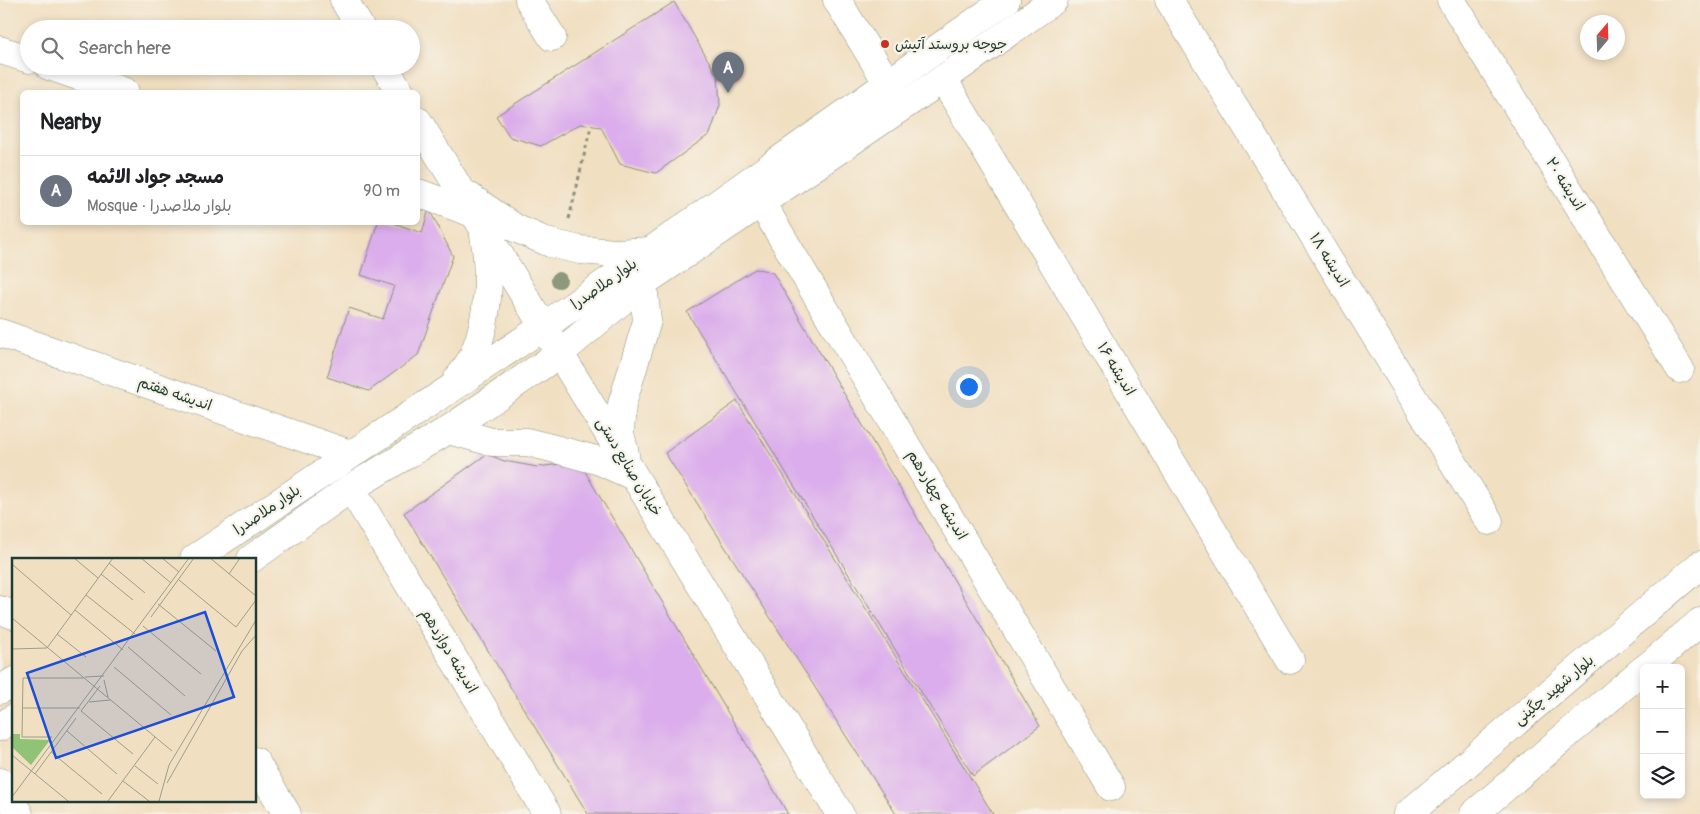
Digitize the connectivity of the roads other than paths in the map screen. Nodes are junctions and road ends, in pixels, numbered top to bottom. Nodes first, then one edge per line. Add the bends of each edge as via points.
1 (344, 0) edge
2 (528, 0) edge
3 (837, 0) edge
4 (1006, 0) edge
5 (1054, 0) edge
6 (1169, 0) edge
7 (1451, 0) edge
8 (356, 20) edge
9 (552, 37) dead end
10 (0, 50) edge
11 (20, 57) edge
12 (75, 75) edge
13 (390, 75) edge
14 (943, 79) junction
15 (888, 84) junction
16 (119, 90) edge
17 (399, 90) edge
18 (420, 124) edge
19 (459, 189) junction
20 (420, 194) edge
21 (762, 204) junction
22 (478, 221) junction
23 (652, 250) junction
24 (643, 283) junction
25 (543, 327) junction
26 (0, 334) edge
27 (559, 354) junction
28 (1680, 369) dead end
29 (453, 386) junction
30 (448, 430) junction
31 (350, 454) junction
32 (631, 471) junction
33 (351, 488) junction
34 (1489, 521) dead end
35 (195, 558) edge
36 (252, 558) edge
37 (1700, 565) edge
38 (0, 610) edge
39 (12, 614) edge
40 (1700, 622) edge
41 (1290, 660) dead end
42 (1651, 664) edge
43 (1640, 673) edge
44 (12, 681) edge
45 (0, 690) edge
46 (12, 719) edge
47 (0, 727) edge
48 (256, 763) edge
49 (0, 782) edge
50 (1111, 787) dead end
51 (19, 814) edge
52 (287, 814) edge
53 (547, 814) edge
54 (840, 814) edge
55 (1408, 814) edge
56 (1474, 814) edge

1 - 8 street
2 - 9 street
3 - 15 street
4 - 15 street, بلوار ملاصدرا
5 - 14 street, بلوار ملاصدرا
6 - 34 street, اندیشه ۱۸
7 - 28 street, اندیشه ۲۰
10 - 11 street
12 - 16 street
13 - 17 street
14 - 21 street, بلوار ملاصدرا
14 - 41 street, اندیشه ۱۶
15 - 23 street, بلوار ملاصدرا
18 - 19 street, خیابان صنایع دستی
19 - 22 street, خیابان صنایع دستی
19 - 23 street via 515,228 563,246 615,253
20 - 22 street
21 - 24 street, بلوار ملاصدرا
21 - 50 street, اندیشه چهاردهم
22 - 25 street, خیابان صنایع دستی
22 - 29 street via 488,253 486,305 473,356
23 - 25 street, بلوار ملاصدرا
24 - 27 street, بلوار ملاصدرا
24 - 32 street via 647,321 622,404 620,433
25 - 27 street, خیابان صنایع دستی
25 - 29 street, بلوار ملاصدرا
26 - 31 street, اندیشه هفتم
27 - 30 street, بلوار ملاصدرا
27 - 32 street, خیابان صنایع دستی
29 - 31 street, بلوار ملاصدرا
30 - 32 street via 492,442 527,442
30 - 33 street, بلوار ملاصدرا
31 - 35 street, بلوار ملاصدرا
32 - 54 street, خیابان صنایع دستی
33 - 36 street, بلوار ملاصدرا
33 - 53 street, اندیشه دوازدهم
37 - 55 street, بلوار شهید چگینی
38 - 39 street
40 - 42 street
43 - 56 street
44 - 45 street
46 - 47 street
48 - 52 street
49 - 51 street

